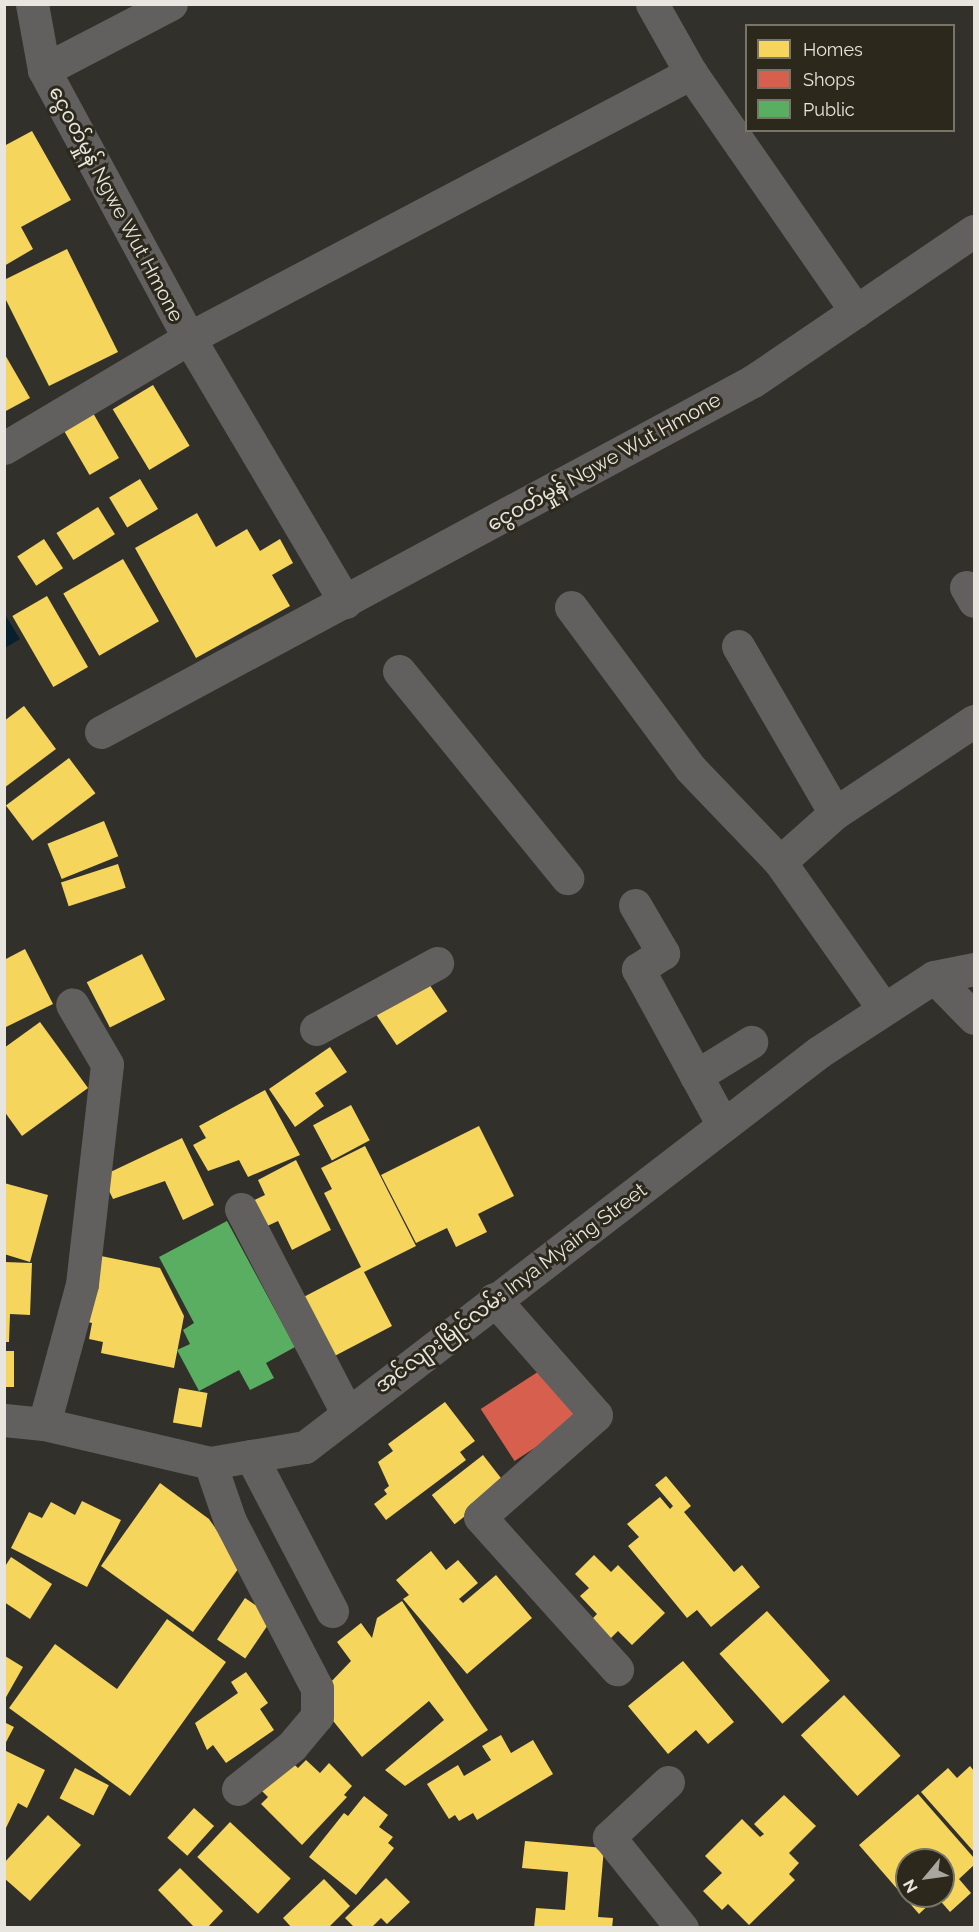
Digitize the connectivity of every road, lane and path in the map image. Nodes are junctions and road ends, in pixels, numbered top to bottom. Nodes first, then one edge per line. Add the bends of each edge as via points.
1 (32, 4) edge
2 (171, 4) edge
3 (651, 4) edge
4 (44, 70) junction
5 (691, 73) junction
6 (969, 246) edge
7 (856, 311) junction
8 (189, 338) junction
9 (4, 448) edge
10 (345, 602) junction
11 (571, 607) dead end
12 (738, 646) dead end
13 (399, 671) dead end
14 (975, 721) edge
15 (101, 732) dead end
16 (835, 813) junction
17 (780, 862) junction
18 (567, 878) dead end
19 (635, 905) dead end
20 (437, 963) dead end
21 (975, 969) edge
22 (934, 977) junction
23 (72, 1004) dead end
24 (883, 1008) junction
25 (975, 1018) edge
26 (316, 1029) dead end
27 (751, 1042) dead end
28 (696, 1076) junction
29 (723, 1125) junction
30 (241, 1209) dead end
31 (494, 1299) junction
32 (347, 1413) junction
33 (4, 1420) edge
34 (44, 1424) junction
35 (251, 1456) junction
36 (210, 1463) junction
37 (332, 1611) dead end
38 (616, 1669) dead end
39 (668, 1782) dead end
40 (238, 1789) dead end
41 (682, 1928) edge

1 - 4 street, ငွေဝတ်မှုန် Ngwe Wut Hmone
2 - 4 street, ငွေဝတ်မှုန် Ngwe Wut Hmone
3 - 5 street
4 - 8 street, ငွေဝတ်မှုန် Ngwe Wut Hmone
5 - 7 street
5 - 8 street, ငွေဝတ်မှုန် Ngwe Wut Hmone
6 - 7 street, ငွေဝတ်မှုန် Ngwe Wut Hmone
7 - 10 street, ငွေဝတ်မှုန် Ngwe Wut Hmone via 753,381
8 - 9 street, ငွေဝတ်မှုန် Ngwe Wut Hmone
8 - 10 street, ငွေဝတ်မှုန် Ngwe Wut Hmone
10 - 15 street, ငွေဝတ်မှုန် Ngwe Wut Hmone
11 - 17 street via 690,768
12 - 16 street
13 - 18 street
14 - 16 street
16 - 17 street
17 - 24 street
19 - 28 street via 663,953 638,969
20 - 26 street
21 - 22 street, အင်လျားမြိုင်လမ်း Inya Myaing Street
22 - 24 street, အင်လျားမြိုင်လမ်း Inya Myaing Street
22 - 25 street
23 - 34 street via 107,1064 82,1284
24 - 29 street, အင်လျားမြိုင်လမ်း Inya Myaing Street
27 - 28 street
28 - 29 street
29 - 31 street, အင်လျားမြိုင်လမ်း Inya Myaing Street
30 - 32 street
31 - 32 street, အင်လျားမြိုင်လမ်း Inya Myaing Street
31 - 38 street via 596,1415 480,1516
32 - 35 street, အင်လျားမြိုင်လမ်း Inya Myaing Street via 305,1447
33 - 34 street, အင်လျားမြိုင်လမ်း Inya Myaing Street
34 - 36 street, အင်လျားမြိုင်လမ်း Inya Myaing Street
35 - 36 street, အင်လျားမြိုင်လမ်း Inya Myaing Street
35 - 37 street
36 - 40 street via 230,1521 317,1688 317,1716 292,1746
39 - 41 street via 609,1837

